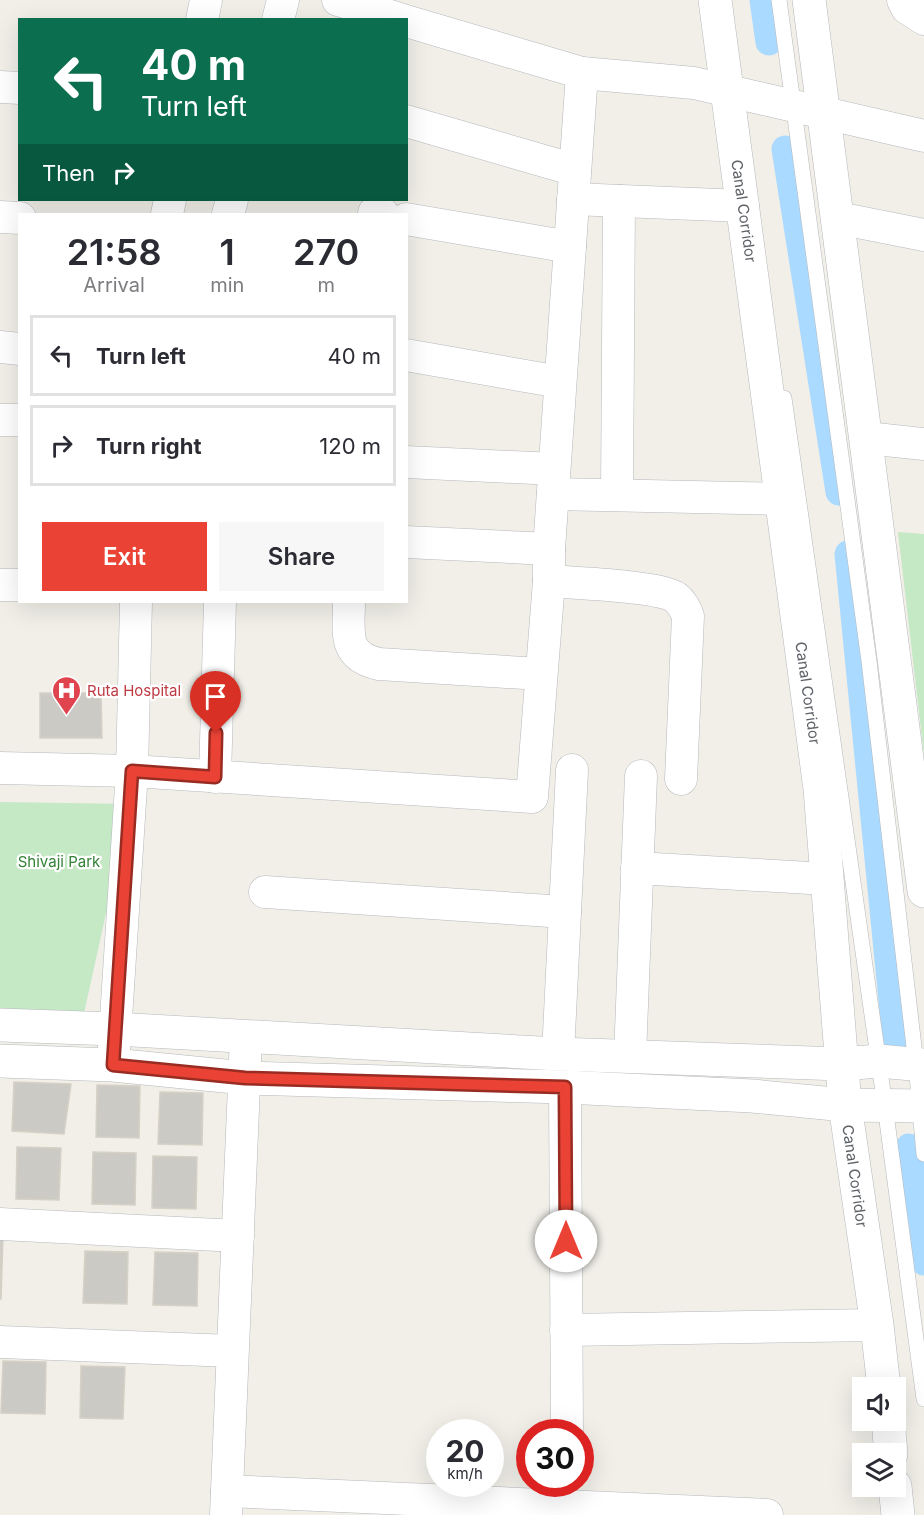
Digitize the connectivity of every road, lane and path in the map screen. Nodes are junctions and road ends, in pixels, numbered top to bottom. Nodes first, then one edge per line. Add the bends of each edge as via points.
1 (206, 0) edge
2 (283, 0) edge
3 (338, 0) edge
4 (715, 0) edge
5 (730, 0) edge
6 (779, 0) edge
7 (809, 0) edge
8 (903, 0) edge
9 (202, 18) edge
10 (278, 18) edge
11 (398, 18) edge
12 (924, 18) edge
13 (408, 21) edge
14 (735, 36) dead end
15 (582, 73) junction
16 (0, 87) edge
17 (18, 88) edge
18 (739, 94) junction
19 (809, 110) junction
20 (408, 122) edge
21 (924, 136) edge
22 (574, 184) junction
23 (619, 201) junction
24 (743, 206) junction
25 (0, 217) edge
26 (18, 218) edge
27 (838, 218) junction
28 (408, 219) edge
29 (924, 235) edge
30 (570, 247) junction
31 (0, 347) edge
32 (18, 349) edge
33 (408, 355) edge
34 (560, 382) junction
35 (783, 386) dead end
36 (0, 420) edge
37 (18, 420) edge
38 (866, 438) junction
39 (924, 444) edge
40 (408, 462) edge
41 (554, 482) junction
42 (617, 495) junction
43 (782, 498) junction
44 (408, 542) edge
45 (549, 549) junction
46 (549, 581) junction
47 (0, 585) edge
48 (18, 585) edge
49 (136, 603) edge
50 (220, 603) edge
51 (349, 603) edge
52 (540, 674) junction
53 (0, 768) edge
54 (572, 770) dead end
55 (132, 771) junction
56 (641, 776) dead end
57 (215, 777) junction
58 (681, 779) dead end
59 (638, 868) junction
60 (827, 879) junction
61 (924, 891) edge
62 (266, 892) dead end
63 (565, 912) junction
64 (0, 1025) edge
65 (115, 1029) junction
66 (246, 1036) junction
67 (558, 1054) junction
68 (630, 1056) junction
69 (0, 1061) edge
70 (879, 1061) junction
71 (841, 1064) junction
72 (113, 1065) junction
73 (920, 1065) edge
74 (245, 1078) junction
75 (565, 1087) junction
76 (844, 1105) junction
77 (885, 1106) junction
78 (922, 1106) edge
79 (924, 1154) edge
80 (0, 1224) edge
81 (238, 1236) junction
82 (877, 1325) junction
83 (566, 1330) junction
84 (0, 1342) edge
85 (232, 1351) junction
86 (883, 1377) edge
87 (924, 1399) edge
88 (567, 1419) edge
89 (516, 1495) edge
90 (585, 1497) edge
91 (896, 1497) edge
92 (227, 1503) edge
93 (687, 1514) edge
94 (767, 1515) edge
95 (898, 1515) edge

1 - 9 street
2 - 10 street
3 - 11 street
4 - 18 street, Canal Corridor
5 - 14 lane
6 - 19 lane
7 - 19 street
8 - 12 street via 907,8
13 - 15 street
15 - 18 street via 694,83
15 - 22 street
16 - 17 street
18 - 19 street
18 - 24 street, Canal Corridor
19 - 21 street
19 - 27 street
19 - 73 lane via 869,661
20 - 22 street
22 - 23 street
22 - 30 street
23 - 24 street
23 - 42 street
24 - 43 street, Canal Corridor
25 - 26 street
27 - 29 street
27 - 38 street
28 - 30 street
30 - 34 street
31 - 32 street
33 - 34 street
34 - 41 street
35 - 70 lane
36 - 37 street
38 - 39 street
38 - 61 street
40 - 41 street
41 - 42 street
41 - 45 street
42 - 43 street
43 - 60 street, Canal Corridor via 820,789
44 - 45 street
45 - 46 street
46 - 52 street
46 - 58 street via 654,590 673,595 682,603 688,616
47 - 48 street
49 - 55 street
50 - 57 street
51 - 52 street via 349,642 366,661
52 - 57 street via 532,796
53 - 55 street
54 - 63 street
55 - 57 street
55 - 65 street
56 - 59 street
59 - 60 street
59 - 68 street
60 - 71 street, Canal Corridor
62 - 63 street
63 - 67 street
64 - 65 street
65 - 66 street
65 - 72 street
66 - 67 street
66 - 74 street
67 - 68 street
68 - 71 street
69 - 72 street
70 - 71 street
70 - 73 street
70 - 77 lane
71 - 76 street, Canal Corridor
72 - 74 street
73 - 78 lane
74 - 75 street
74 - 81 street
75 - 76 street via 752,1096
75 - 83 street
76 - 77 street
76 - 82 street, Canal Corridor
77 - 78 street
77 - 87 lane
78 - 79 lane
80 - 81 street
81 - 85 street
82 - 83 street
82 - 86 street, Canal Corridor
83 - 88 street
84 - 85 street
85 - 92 street
89 - 92 street
90 - 93 street
91 - 95 street
93 - 94 street

